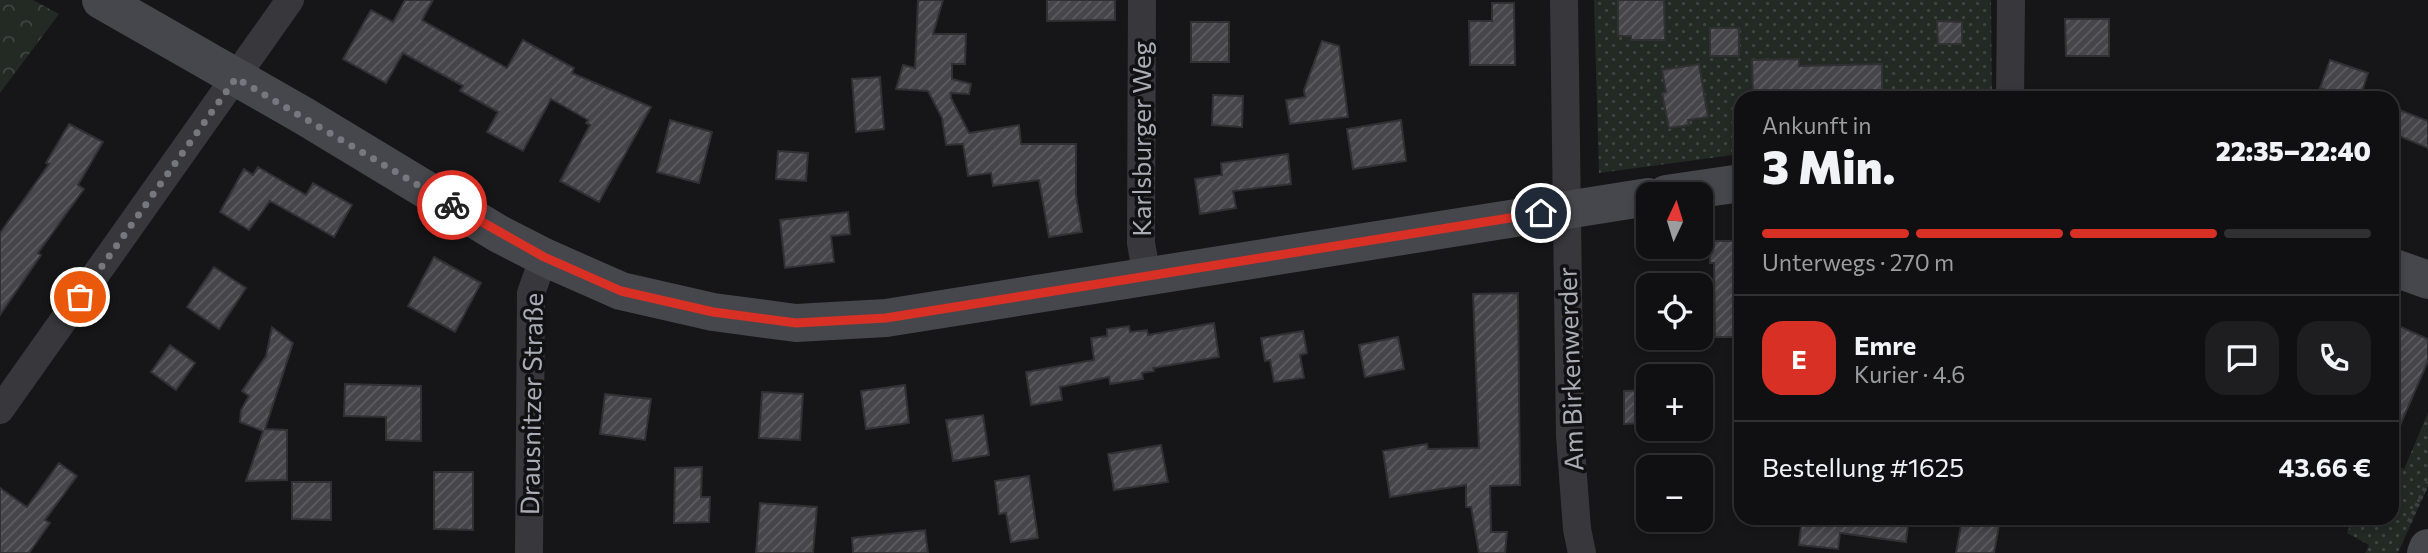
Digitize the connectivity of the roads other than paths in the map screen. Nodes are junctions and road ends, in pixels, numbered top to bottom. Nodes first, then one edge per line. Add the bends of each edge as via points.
1 (101, 0) edge
2 (290, 0) edge
3 (1142, 0) edge
4 (1564, 0) edge
5 (2011, 0) edge
6 (236, 78) junction
7 (2010, 91) edge
8 (1734, 184) edge
9 (1713, 187) edge
10 (1636, 199) edge
11 (1568, 209) junction
12 (544, 257) junction
13 (2399, 270) edge
14 (1147, 277) junction
15 (2428, 280) edge
16 (0, 410) edge
17 (1580, 541) edge
18 (2428, 548) edge
19 (529, 553) edge
20 (2426, 553) edge

1 - 6 street
2 - 6 street
3 - 14 street, Karlsburger Weg via 1141,243
4 - 11 street, Am Birkenwerder
5 - 7 street
6 - 12 street
6 - 16 street
8 - 9 street
10 - 11 street
11 - 14 street
11 - 17 street, Am Birkenwerder via 1570,436
12 - 14 street via 621,291 713,312 796,323 886,318
12 - 19 street, Drausnitzer Straße via 531,293
13 - 15 street
18 - 20 street

